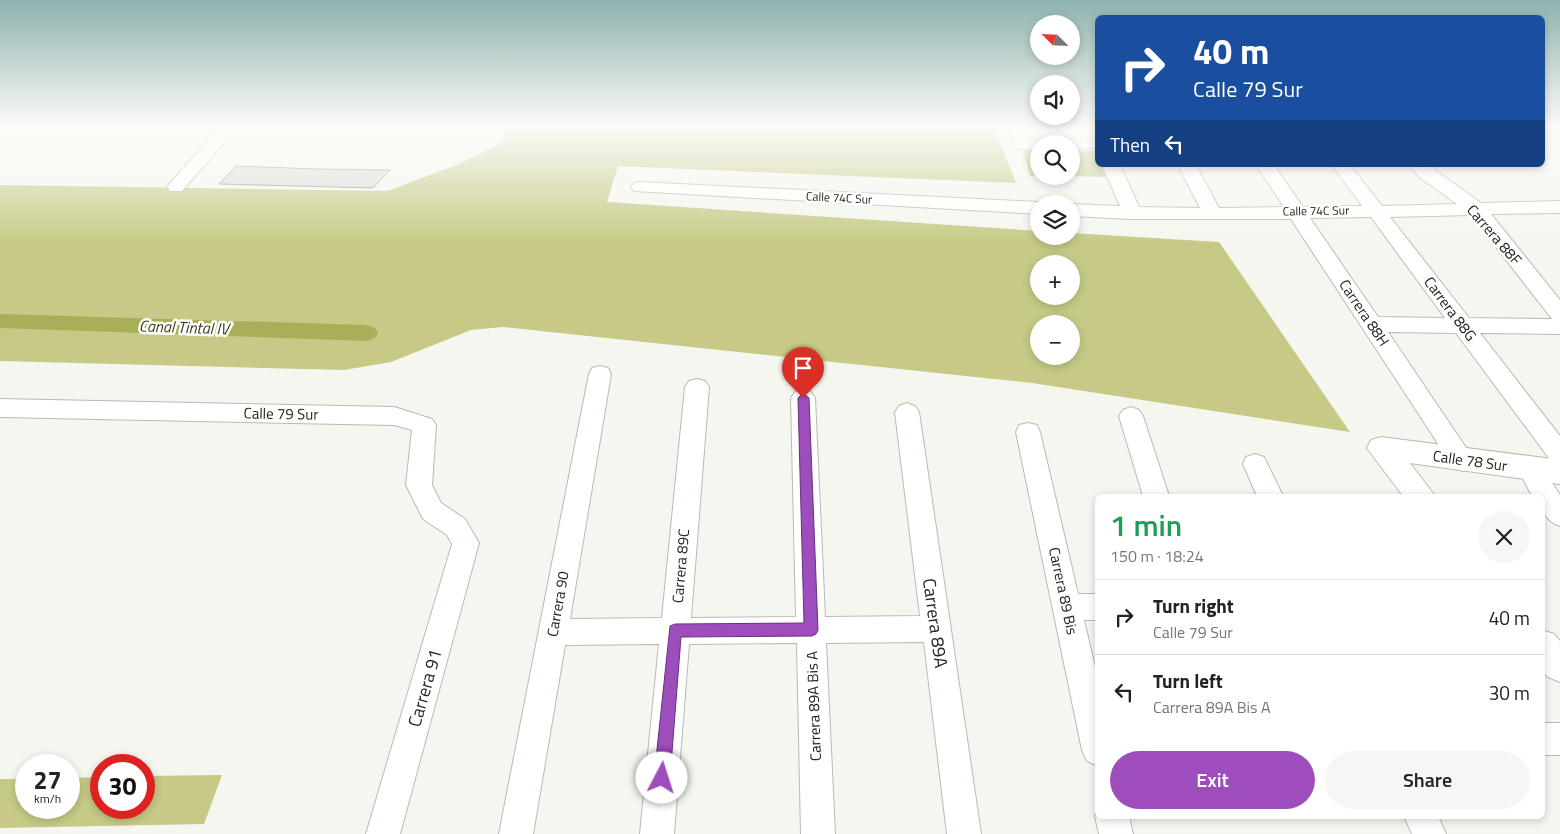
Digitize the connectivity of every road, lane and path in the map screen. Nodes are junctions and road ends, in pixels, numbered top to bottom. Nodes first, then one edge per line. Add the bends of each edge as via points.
1 (194, 167) edge
2 (1112, 167) edge
3 (1188, 167) edge
4 (1266, 167) edge
5 (1343, 167) edge
6 (1420, 167) edge
7 (176, 187) dead end
8 (640, 187) dead end
9 (1560, 207) edge
10 (1030, 208) edge
11 (1476, 208) junction
12 (1080, 210) edge
13 (1375, 210) junction
14 (1296, 212) junction
15 (1132, 213) junction
16 (1212, 213) junction
17 (1560, 315) edge
18 (1371, 324) junction
19 (1462, 325) junction
20 (1560, 327) edge
21 (600, 374) dead end
22 (697, 387) dead end
23 (803, 398) dead end
24 (0, 408) edge
25 (907, 412) dead end
26 (1131, 416) dead end
27 (1028, 432) dead end
28 (1560, 454) edge
29 (1463, 461) junction
30 (1255, 464) dead end
31 (1530, 469) junction
32 (1560, 472) edge
33 (1155, 494) edge
34 (1269, 494) edge
35 (1418, 494) edge
36 (1560, 515) edge
37 (466, 543) joint
38 (1066, 607) junction
39 (1095, 607) edge
40 (936, 629) junction
41 (675, 630) junction
42 (812, 630) junction
43 (553, 632) junction
44 (1545, 648) edge
45 (1560, 666) edge
46 (1095, 733) edge
47 (1545, 739) edge
48 (1560, 739) edge
49 (1113, 819) edge
50 (1422, 819) edge
51 (383, 834) edge
52 (516, 834) edge
53 (657, 834) edge
54 (818, 834) edge
55 (964, 834) edge
56 (1116, 834) edge
57 (1430, 834) edge

1 - 7 street
2 - 15 street
3 - 16 street
4 - 14 street, Carrera 88H
5 - 13 street, Carrera 88G
6 - 11 street, Carrera 88F
8 - 10 street, Calle 74C Sur
9 - 11 street, Calle 74C Sur
11 - 13 street, Calle 74C Sur
11 - 17 street, Carrera 88F
12 - 15 street, Calle 74C Sur
13 - 14 street, Calle 74C Sur
13 - 19 street, Carrera 88G
14 - 16 street, Calle 74C Sur
14 - 18 street, Carrera 88H
15 - 16 street, Calle 74C Sur
18 - 19 street
18 - 29 street, Carrera 88H
19 - 20 street
19 - 28 street, Carrera 88G
21 - 43 street, Carrera 90
22 - 41 street, Carrera 89C
23 - 42 street, Carrera 89A Bis A
24 - 37 street, Calle 79 Sur via 394,416 424,425 419,485 432,511 456,528
25 - 40 street, Carrera 89A
26 - 33 street
27 - 38 street, Carrera 89 Bis
29 - 31 street, Calle 78 Sur
29 - 35 street, Calle 78 Sur via 1380,448
30 - 34 street
31 - 32 street, Calle 78 Sur
31 - 36 street
37 - 51 street, Carrera 91
38 - 39 street
38 - 46 street, Carrera 89 Bis
40 - 42 street
40 - 55 street, Carrera 89A
41 - 42 street
41 - 43 street
41 - 53 street, Carrera 89C
42 - 54 street, Carrera 89A Bis A
43 - 52 street, Carrera 90
44 - 45 street
47 - 48 street
49 - 56 street
50 - 57 street

